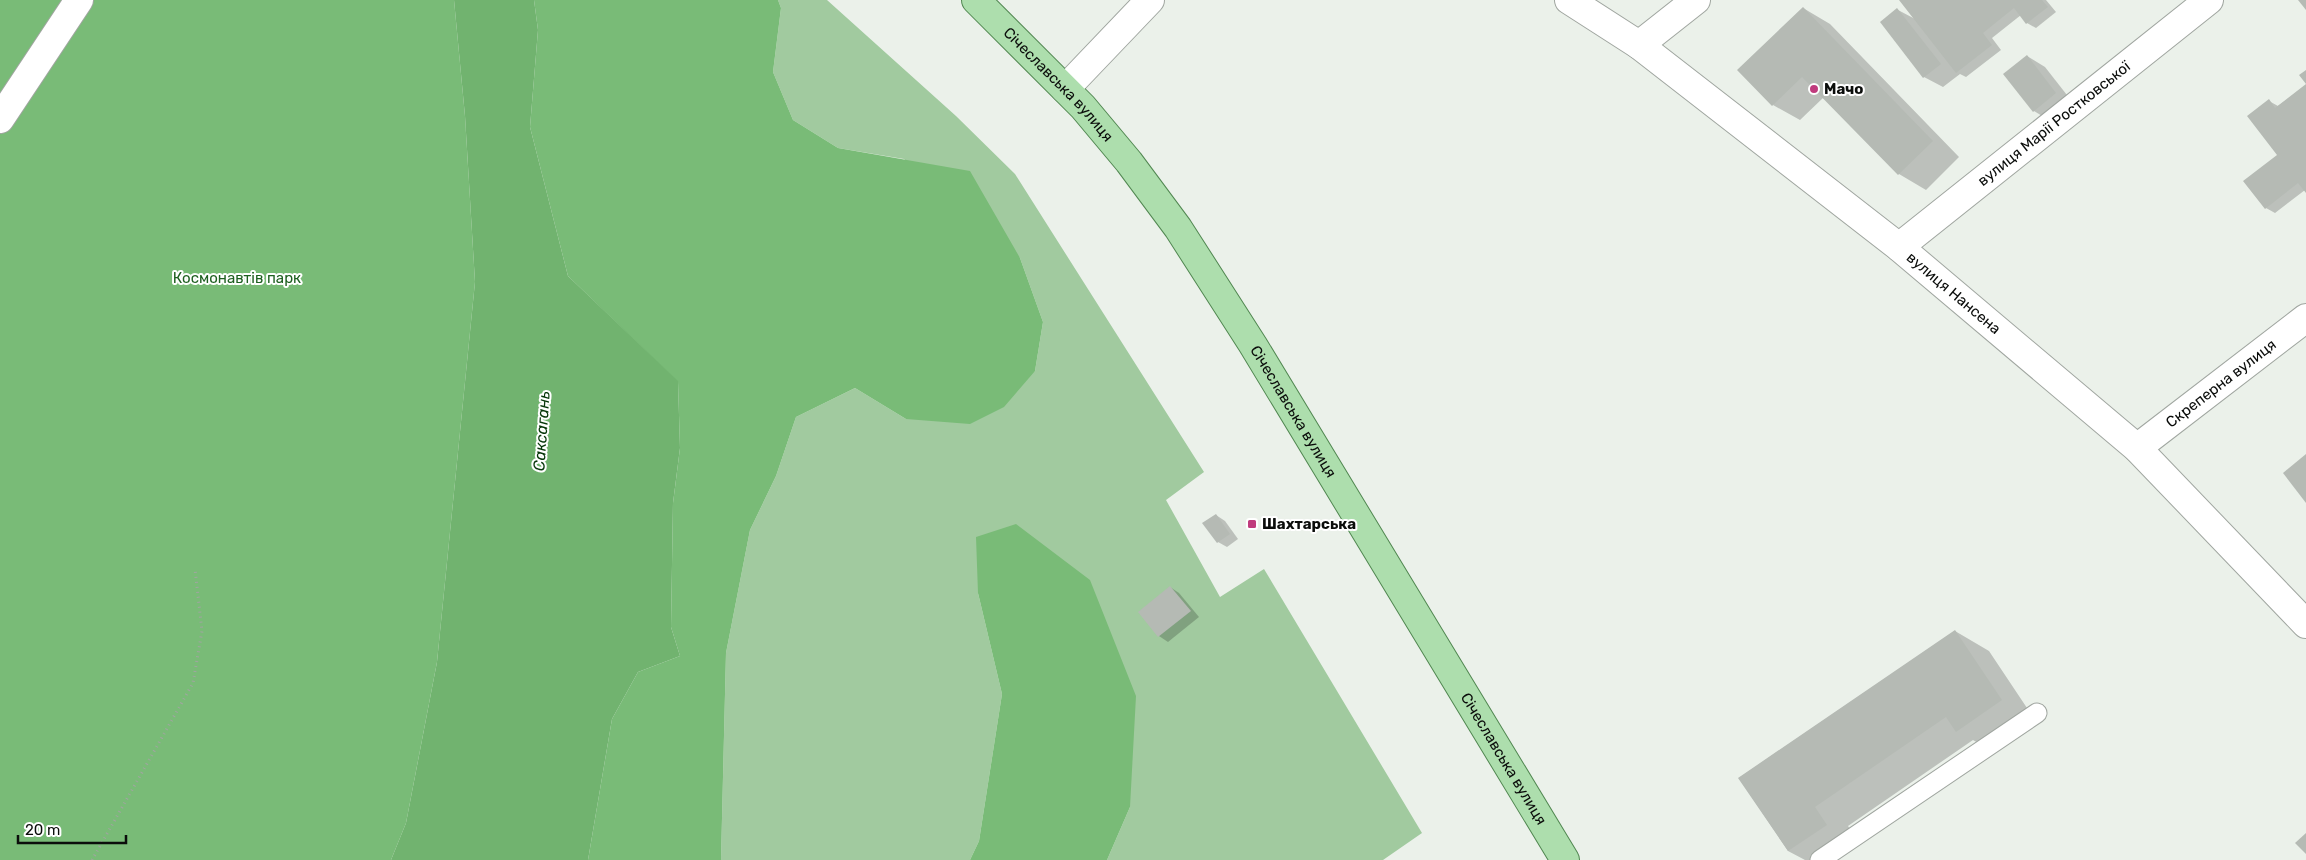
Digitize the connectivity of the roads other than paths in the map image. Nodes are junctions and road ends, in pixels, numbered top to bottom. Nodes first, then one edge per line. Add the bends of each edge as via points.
1 (79, 0) edge
2 (976, 0) edge
3 (1150, 0) edge
4 (1569, 0) edge
5 (1696, 0) edge
6 (2209, 0) edge
7 (1638, 45) junction
8 (1065, 89) junction
9 (0, 119) edge
10 (1899, 247) junction
11 (2306, 318) edge
12 (2137, 448) junction
13 (2306, 624) edge
14 (2037, 714) dead end
15 (1565, 860) edge
16 (1820, 860) edge

1 - 9 street
2 - 8 main road, Січеславська вулиця
3 - 8 street
4 - 7 street, вулиця Нансена
5 - 7 street
6 - 10 street, вулиця Марії Ростковської
7 - 10 street, вулиця Нансена
8 - 15 main road, Січеславська вулиця via 1129,162 1178,228
10 - 12 street, вулиця Нансена
11 - 12 street, Скреперна вулиця
12 - 13 street, вулиця Нансена
14 - 16 lane

